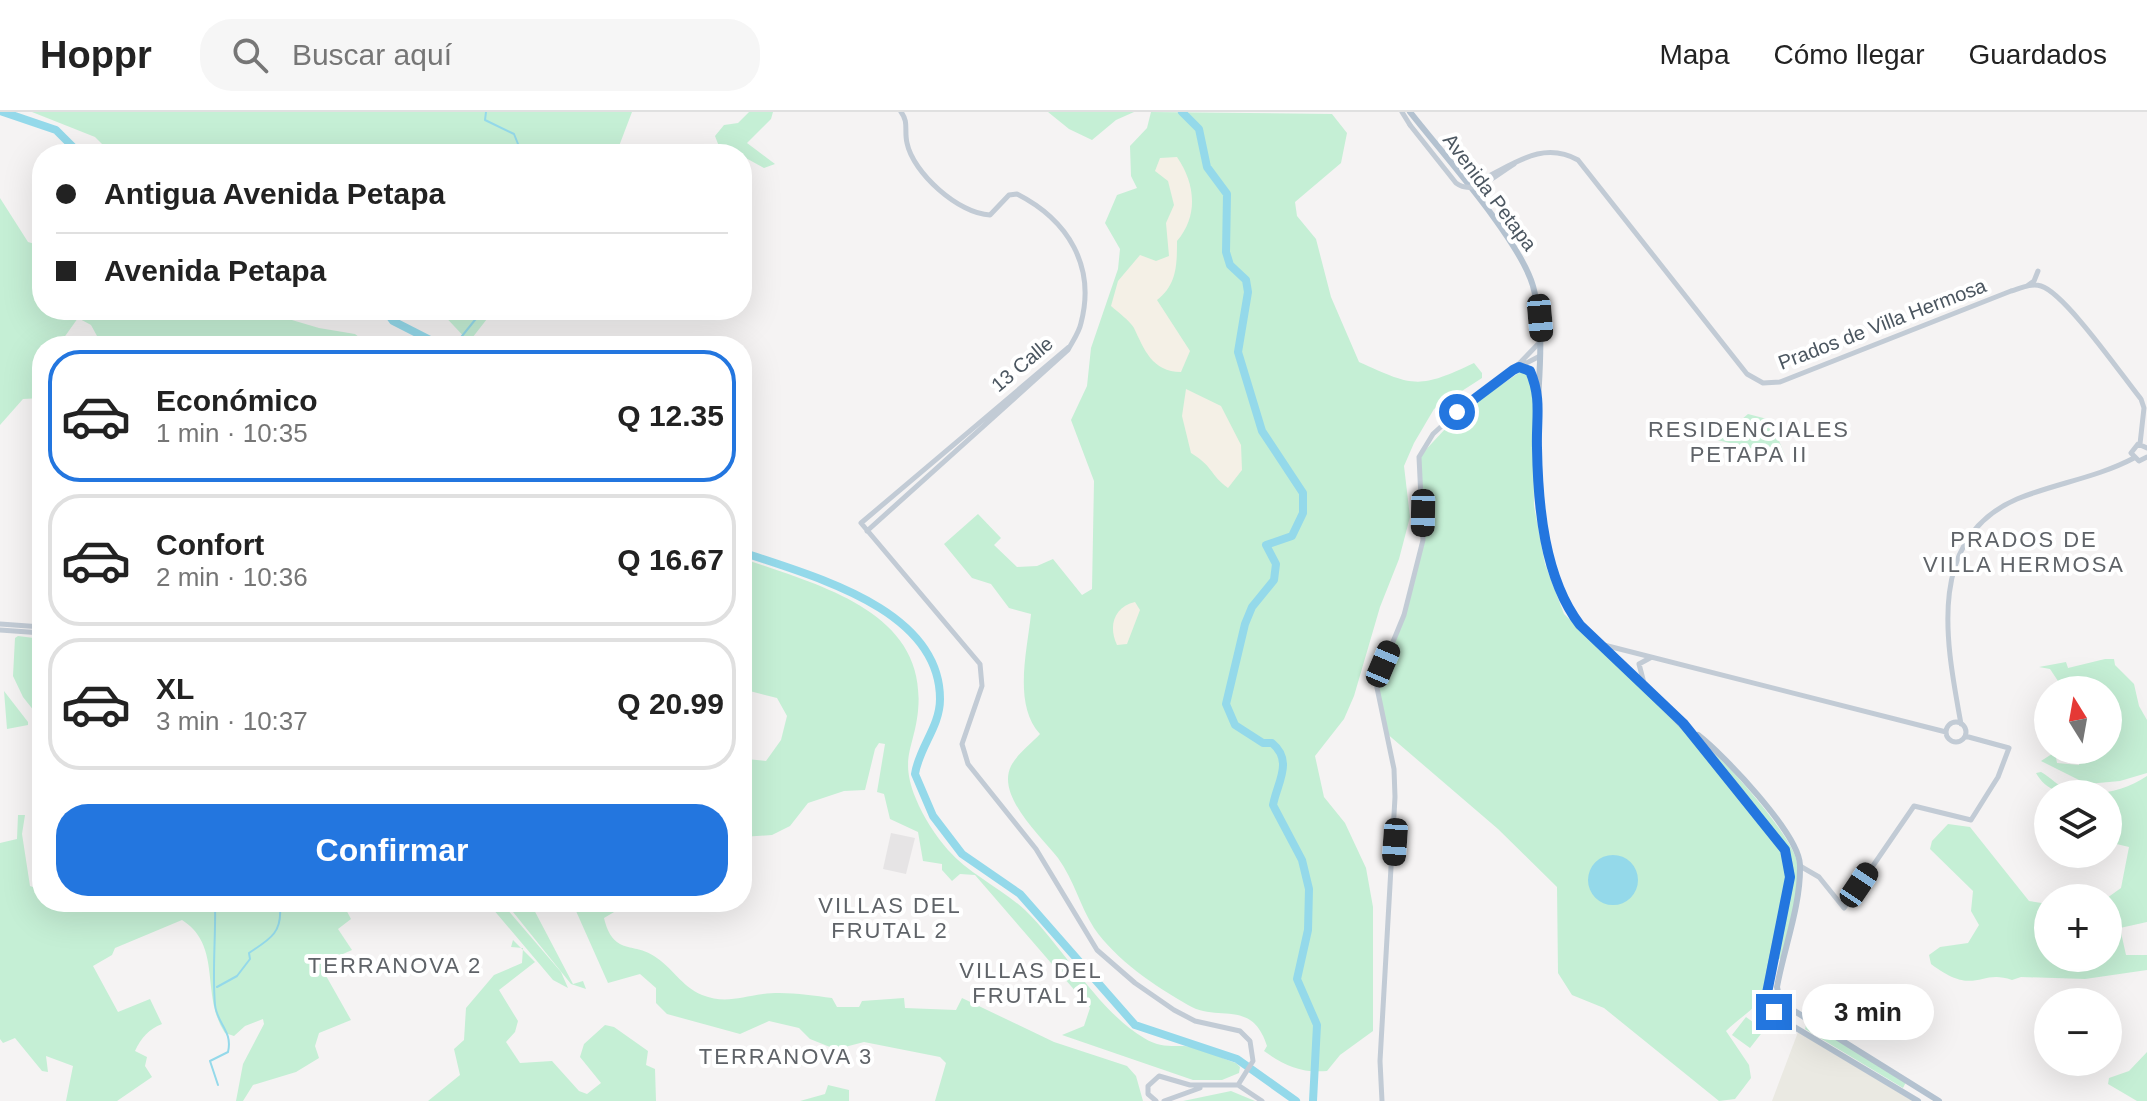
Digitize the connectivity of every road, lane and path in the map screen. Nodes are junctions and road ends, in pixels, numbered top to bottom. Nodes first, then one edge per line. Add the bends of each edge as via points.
1 (901, 112) edge
2 (1402, 112) edge
3 (1410, 112) edge
4 (1527, 156) junction
5 (1461, 178) junction
6 (2038, 271) dead end
7 (2027, 286) junction
8 (1541, 340) junction
9 (1069, 347) junction
10 (1540, 356) junction
11 (1516, 368) junction
12 (1539, 390) junction
13 (2140, 444) junction
14 (2147, 448) edge
15 (2134, 458) junction
16 (2146, 459) edge
17 (867, 531) junction
18 (0, 626) edge
19 (32, 629) edge
20 (1600, 644) junction
21 (1656, 658) junction
22 (1646, 688) junction
23 (1683, 723) junction
24 (1959, 723) junction
25 (1946, 732) junction
26 (1965, 736) junction
27 (1800, 866) junction
28 (1774, 959) junction
29 (1783, 961) junction
30 (1167, 1079) junction
31 (1240, 1082) junction
32 (1908, 1082) junction
33 (1205, 1087) junction
34 (1903, 1091) junction
35 (1151, 1099) edge
36 (1167, 1100) edge
37 (1262, 1101) edge
38 (1382, 1101) edge
39 (1918, 1101) edge
40 (1939, 1101) edge

1 - 9 main road via 907,121 908,147 945,196 988,215 1009,195 1019,195 1051,220 1078,252 1085,268 1085,306
2 - 4 main road, bridge via 1464,189 1477,187
3 - 5 main road, Avenida Petapa
4 - 5 main road, Prados de Villa Hermosa via 1471,185
4 - 7 main road, Prados de Villa Hermosa via 1560,153 1585,165 1747,374 1763,383 1780,382
5 - 8 main road, Avenida Petapa via 1525,265 1536,296
6 - 7 main road
7 - 13 main road via 2055,294 2141,399
8 - 10 main road, Avenida Petapa
8 - 11 main road
9 - 17 main road, 13 Calle
9 - 17 main road, 13 Calle via 861,523
10 - 11 main road
10 - 12 main road, Avenida Petapa
11 - 12 main road via 1528,369
11 - 38 main road via 1457,412 1422,451 1417,467 1423,540 1404,615 1376,683 1394,769 1396,823 1380,1061
12 - 20 main road, Avenida Petapa via 1537,461 1546,536 1568,608
13 - 14 main road
13 - 15 main road via 2133,448
15 - 16 main road
15 - 24 main road via 2103,474 2013,501 1987,518 1971,537 1950,581 1946,611
17 - 31 main road via 978,661 983,680 962,741 964,758 1036,849 1094,946 1168,1007 1191,1020 1237,1029 1248,1039 1252,1067
18 - 19 main road
20 - 21 main road
20 - 22 main road, Avenida Petapa
21 - 22 main road via 1639,664
21 - 25 main road
22 - 23 main road, Avenida Petapa
23 - 27 main road, Avenida Petapa via 1746,781 1794,846
23 - 28 main road, Avenida Petapa via 1748,800 1789,860
24 - 25 main road
24 - 26 main road
25 - 26 main road via 1953,742
26 - 27 main road via 2009,748 1971,820 1915,805 1844,908 1819,877
27 - 29 main road
28 - 29 main road
28 - 34 main road, Avenida Petapa via 1767,993 1776,1014
29 - 32 main road via 1777,990 1785,1007
30 - 33 main road
30 - 35 main road via 1152,1079
30 - 36 main road via 1173,1087
31 - 33 main road
31 - 37 main road
32 - 34 main road
32 - 40 main road
33 - 36 main road
34 - 39 main road, Avenida Petapa

